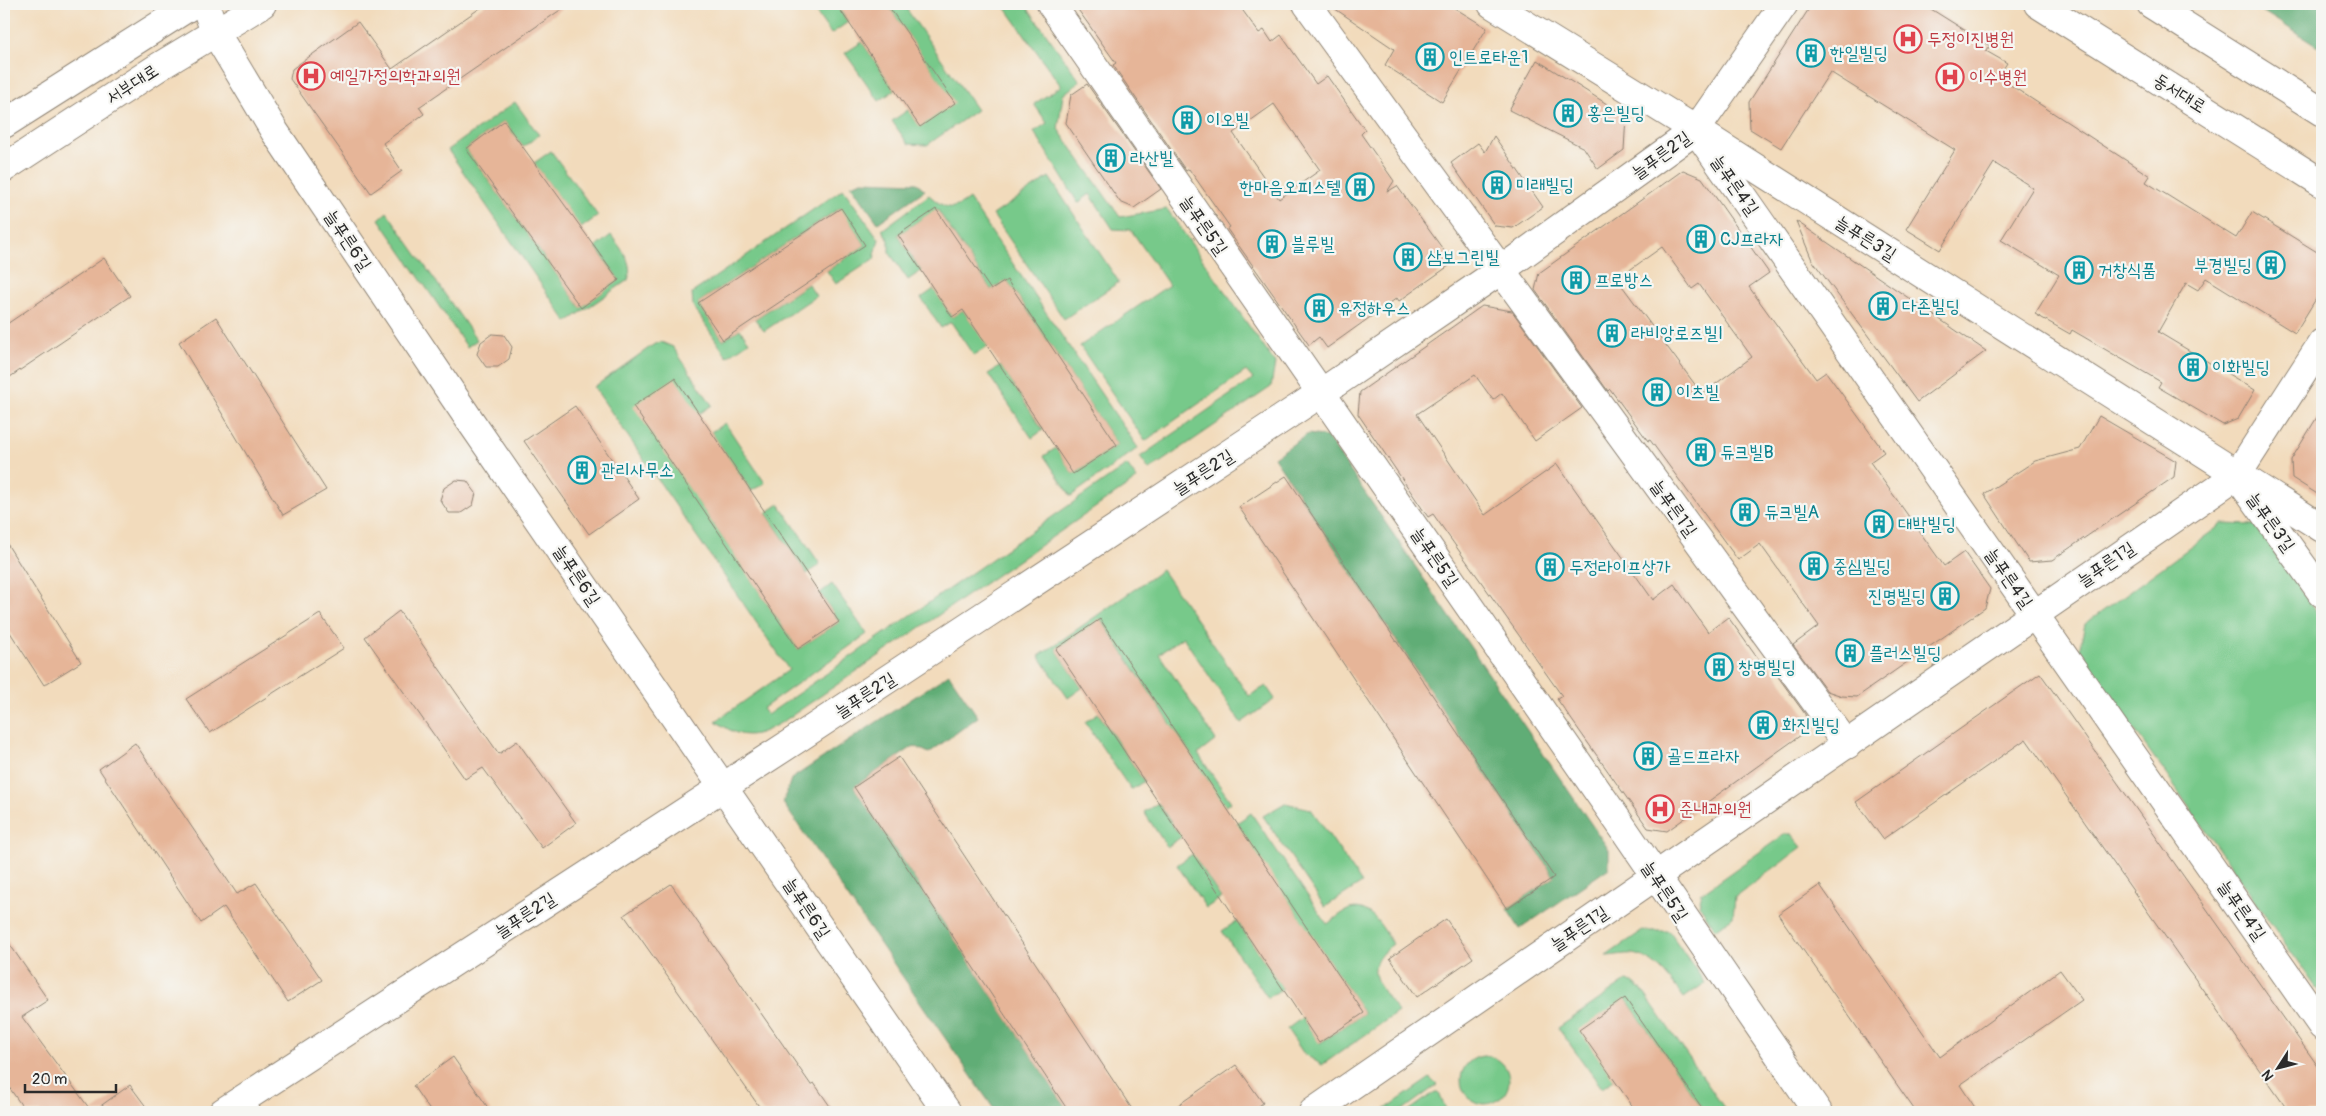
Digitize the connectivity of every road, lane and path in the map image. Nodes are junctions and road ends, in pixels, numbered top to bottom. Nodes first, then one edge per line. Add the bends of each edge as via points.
1 (193, 4) edge
2 (205, 4) edge
3 (262, 4) edge
4 (1051, 4) edge
5 (1307, 4) edge
6 (1492, 4) edge
7 (1784, 4) edge
8 (2038, 4) edge
9 (2151, 4) edge
10 (215, 32) junction
11 (2322, 112) edge
12 (4, 124) edge
13 (1696, 130) junction
14 (4, 168) edge
15 (2322, 183) edge
16 (1501, 270) junction
17 (2322, 343) edge
18 (1322, 394) junction
19 (2237, 475) junction
20 (2322, 528) edge
21 (2322, 593) edge
22 (2034, 613) junction
23 (1847, 746) junction
24 (723, 786) junction
25 (1655, 877) junction
26 (2322, 1026) edge
27 (223, 1112) edge
28 (947, 1112) edge
29 (1313, 1112) edge
30 (1818, 1112) edge

1 - 12 street, 서부대로
2 - 10 street, 늘푸른6길
3 - 10 street, 서부대로
4 - 18 street, 늘푸른5길
5 - 16 street
6 - 13 street, 늘푸른3길
7 - 13 street, 늘푸른2길
8 - 15 street, 동서대로
9 - 11 street
10 - 14 street, 서부대로
10 - 24 street, 늘푸른6길 via 275,132
13 - 16 street, 늘푸른2길
13 - 19 street, 늘푸른3길
13 - 22 street, 늘푸른4길
16 - 18 street, 늘푸른2길
16 - 23 street, 늘푸른1길
17 - 19 street, 늘푸른1길
18 - 24 street, 늘푸른2길
18 - 25 street, 늘푸른5길
19 - 20 street, 늘푸른3길
19 - 21 street, 늘푸른3길
19 - 22 street, 늘푸른1길
22 - 23 street, 늘푸른1길
22 - 26 street, 늘푸른4길
23 - 25 street, 늘푸른1길
24 - 27 street, 늘푸른2길
24 - 28 street, 늘푸른6길
25 - 29 street, 늘푸른1길
25 - 30 street, 늘푸른5길

